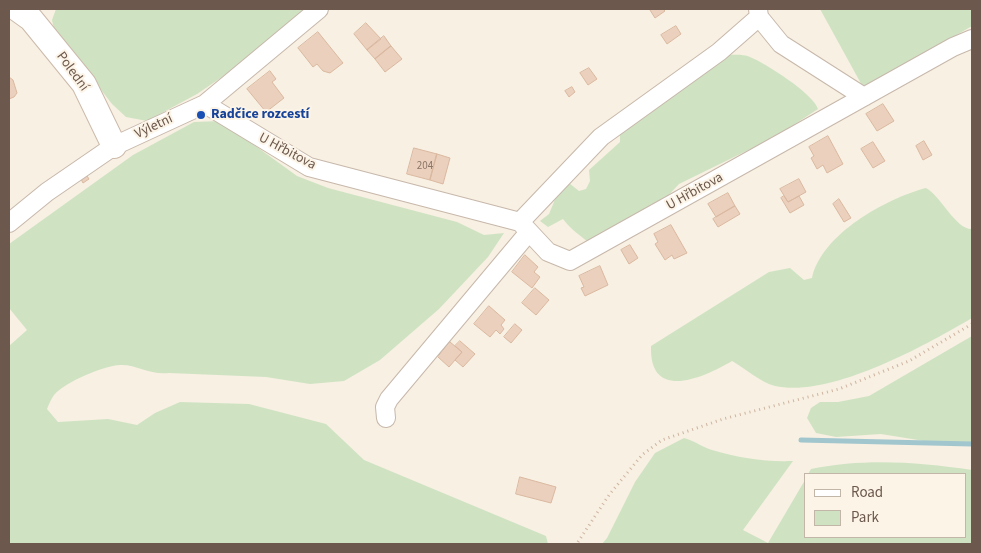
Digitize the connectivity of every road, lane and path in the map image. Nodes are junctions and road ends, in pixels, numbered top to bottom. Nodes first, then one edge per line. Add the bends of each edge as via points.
1 (17, 9) edge
2 (320, 9) edge
3 (759, 13) edge
4 (972, 39) edge
5 (864, 97) junction
6 (205, 104) junction
7 (114, 146) junction
8 (9, 223) edge
9 (525, 227) junction
10 (972, 324) edge
11 (386, 418) dead end
12 (578, 542) dead end

1 - 7 street, Polední via 31,19 84,84
2 - 6 street, Výletní
3 - 5 street via 781,44
3 - 9 street via 719,52 601,137
4 - 5 street, U Hřbitova
5 - 9 street, U Hřbitova via 570,261 548,252
6 - 7 street, Výletní
6 - 9 street, U Hřbitova via 309,167
7 - 8 street, Výletní via 46,192
9 - 11 street via 389,399 385,407
10 - 12 path via 909,361 839,389 723,419 662,440 642,455 609,495

